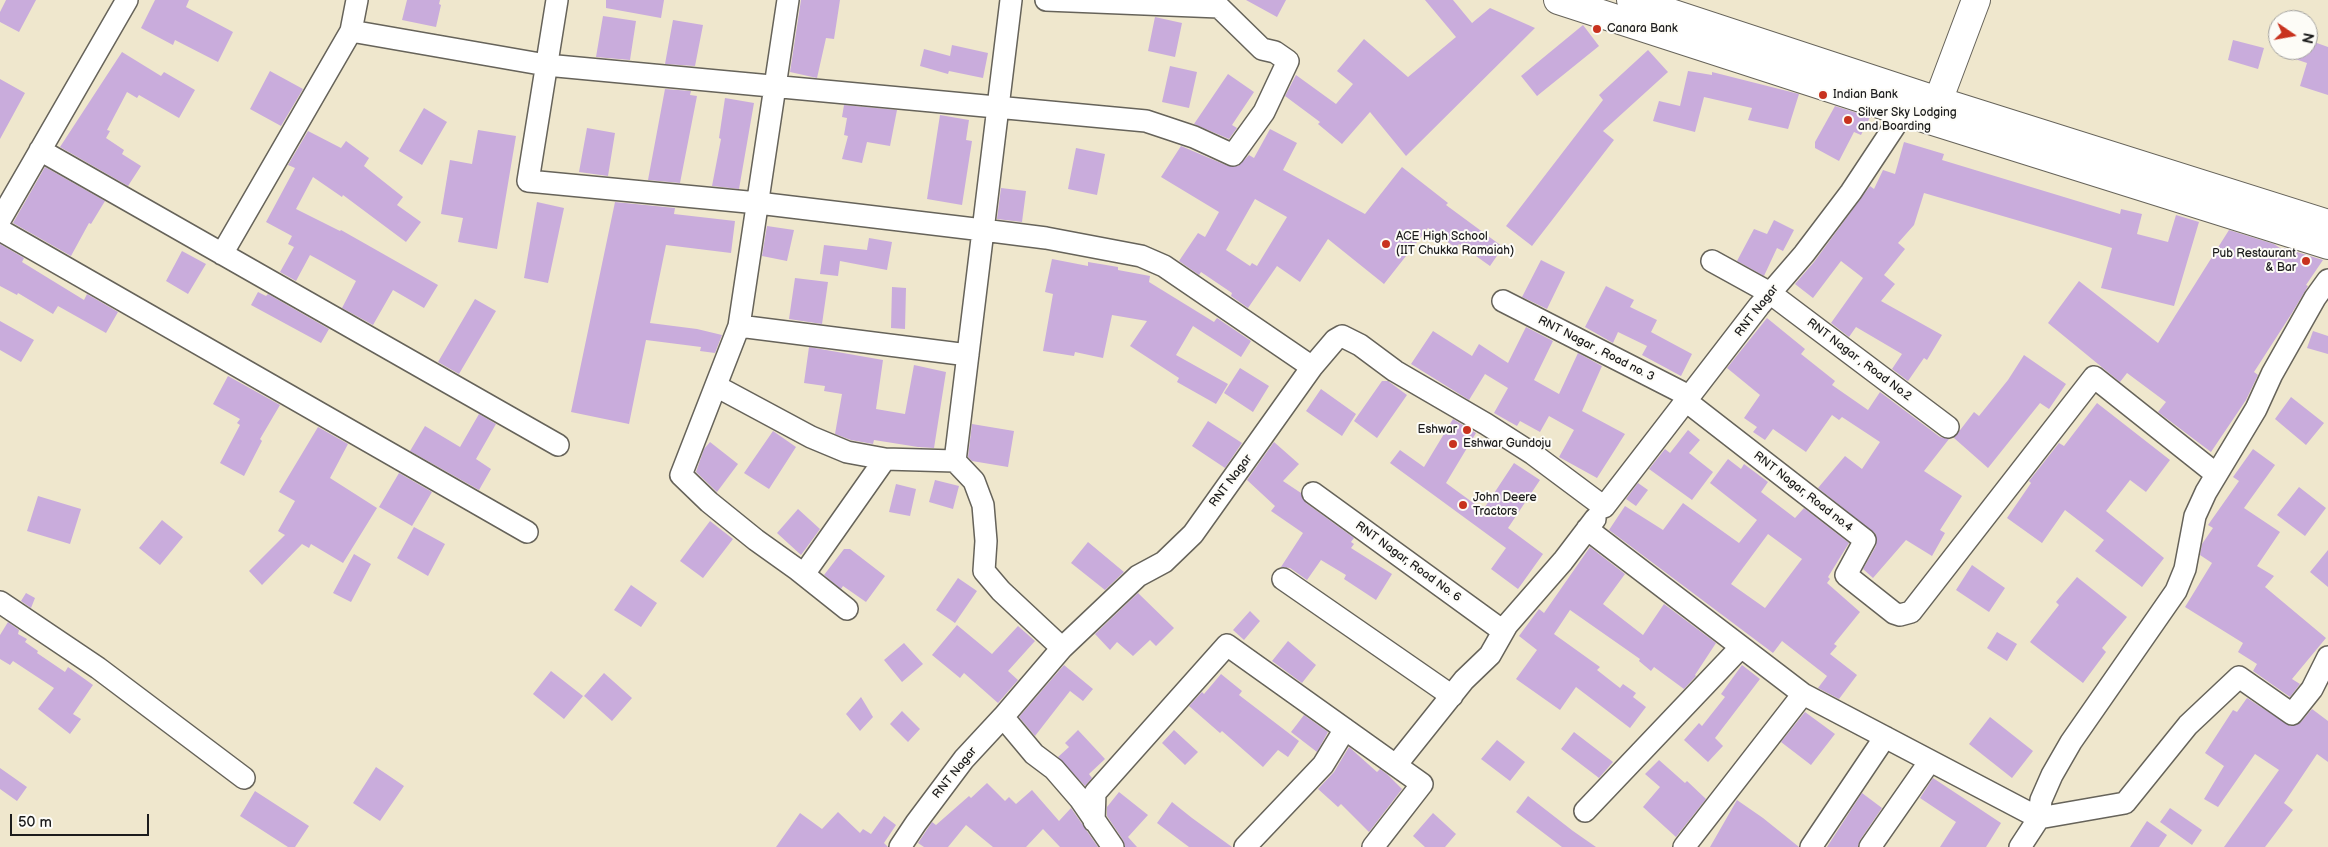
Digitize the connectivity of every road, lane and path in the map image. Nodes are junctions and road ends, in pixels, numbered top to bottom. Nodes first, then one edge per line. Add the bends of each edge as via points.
1 (127, 0) edge
2 (357, 0) edge
3 (556, 0) edge
4 (788, 0) edge
5 (1011, 0) edge
6 (1046, 0) edge
7 (1558, 0) edge
8 (1631, 0) edge
9 (1976, 0) edge
10 (351, 31) junction
11 (546, 65) junction
12 (775, 86) junction
13 (1938, 100) junction
14 (998, 108) junction
15 (1904, 112) junction
16 (40, 150) junction
17 (758, 203) junction
18 (0, 220) edge
19 (2328, 224) edge
20 (0, 230) edge
21 (983, 230) junction
22 (2328, 245) edge
23 (222, 254) junction
24 (1712, 261) dead end
25 (2328, 280) edge
26 (1770, 293) junction
27 (1503, 301) dead end
28 (739, 326) junction
29 (968, 355) junction
30 (1312, 367) junction
31 (716, 386) junction
32 (1687, 399) junction
33 (1948, 427) dead end
34 (558, 445) dead end
35 (885, 459) junction
36 (955, 461) junction
37 (2216, 474) junction
38 (1314, 493) dead end
39 (1604, 506) junction
40 (1587, 529) junction
41 (527, 532) dead end
42 (804, 574) junction
43 (1283, 579) dead end
44 (0, 602) edge
45 (847, 609) dead end
46 (1503, 631) junction
47 (1741, 646) junction
48 (1062, 648) junction
49 (2328, 657) edge
50 (1803, 694) junction
51 (1452, 696) junction
52 (1003, 718) junction
53 (1345, 729) junction
54 (1885, 737) junction
55 (1930, 761) junction
56 (1396, 765) junction
57 (244, 778) dead end
58 (1585, 811) dead end
59 (2039, 818) junction
60 (1094, 821) junction
61 (900, 847) edge
62 (1113, 847) edge
63 (1245, 847) edge
64 (1373, 847) edge
65 (1684, 847) edge
66 (1811, 847) edge
67 (1870, 847) edge
68 (2020, 847) edge

1 - 16 street
2 - 10 street
3 - 11 street
4 - 12 street
5 - 14 street
6 - 14 street via 1219,7 1262,49 1275,52 1288,61 1264,112 1233,155 1194,137 1146,122
7 - 15 main road
8 - 13 main road
9 - 13 main road
10 - 11 street
10 - 23 street
11 - 12 street
11 - 17 street via 528,181
12 - 14 street
12 - 17 street
13 - 19 main road
14 - 21 street
15 - 22 main road
15 - 26 street, RNT Nagar via 1851,192
16 - 18 street
16 - 23 street
17 - 21 street
17 - 28 street
20 - 41 street
21 - 29 street
21 - 30 street via 1055,239 1141,256 1164,266
23 - 34 street
24 - 26 street, RNT Nagar , Road No.2
25 - 37 street
26 - 32 street, RNT Nagar
26 - 33 street, RNT Nagar , Road No.2
27 - 32 street, RNT Nagar , Road no. 3
28 - 29 street
28 - 31 street
29 - 36 street
30 - 39 street, RNT Nagar via 1336,340 1342,336 1348,338 1425,390 1533,454
30 - 48 street, RNT Nagar via 1194,534 1164,562 1138,576
31 - 35 street via 846,452
31 - 42 street via 680,475 756,540
32 - 37 street, RNT Nagar, Road no.4 via 1865,540 1846,574 1894,613 1907,615 2094,378
32 - 39 street, RNT Nagar
35 - 36 street
35 - 42 street
36 - 48 street via 974,481 983,505 984,571
37 - 59 street via 2195,516 2185,569 2176,591 2066,750 2041,800
38 - 46 street, RNT Nagar, Road No. 6
39 - 40 street, RNT Nagar
40 - 46 street, RNT Nagar
40 - 47 street
42 - 45 street
43 - 51 street
44 - 57 street via 90,663
46 - 51 street, RNT Nagar via 1490,655
47 - 50 street
47 - 58 street
48 - 52 street, RNT Nagar
49 - 59 street via 2312,689 2292,714 2239,677 2188,725 2125,803
50 - 54 street
50 - 65 street
51 - 56 street, RNT Nagar
52 - 60 street via 1034,754 1054,769
52 - 61 street, RNT Nagar via 964,759
53 - 56 street
53 - 60 street via 1227,645 1095,793
53 - 63 street via 1323,765
54 - 55 street
54 - 66 street
55 - 59 street
55 - 67 street
56 - 64 street via 1422,784
59 - 68 street
60 - 62 street

